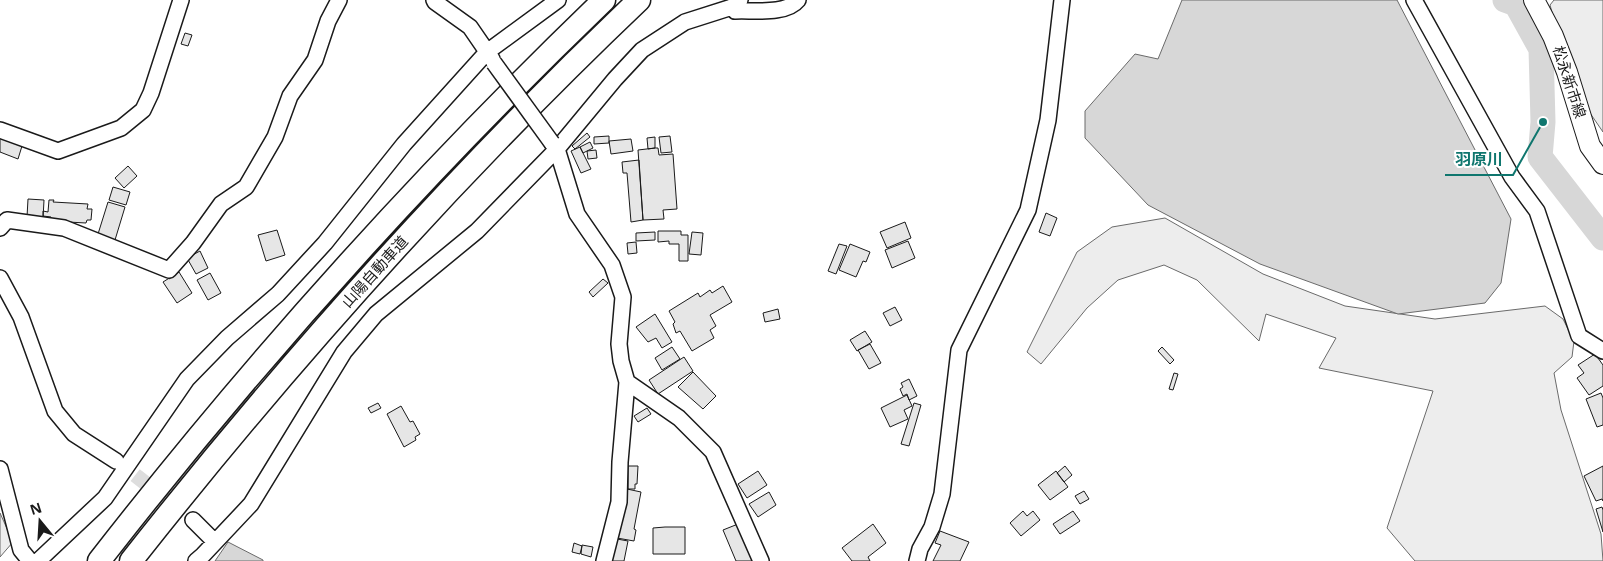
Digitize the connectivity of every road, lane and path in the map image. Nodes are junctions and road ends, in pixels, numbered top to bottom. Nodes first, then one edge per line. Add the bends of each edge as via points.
1 (181, 0) edge
2 (339, 0) edge
3 (434, 0) edge
4 (558, 0) edge
5 (604, 0) edge
6 (639, 0) edge
7 (798, 0) edge
8 (1062, 0) edge
9 (1414, 0) edge
10 (1534, 0) edge
11 (736, 3) edge
12 (490, 58) junction
13 (0, 130) edge
14 (555, 146) junction
15 (1603, 164) edge
16 (0, 228) edge
17 (0, 278) edge
18 (1603, 351) edge
19 (627, 382) junction
20 (116, 461) tunnel mouth
21 (0, 469) edge
22 (193, 520) tunnel mouth
23 (215, 542) junction
24 (30, 561) edge
25 (38, 561) edge
26 (99, 561) edge
27 (130, 561) edge
28 (196, 561) edge
29 (604, 561) edge
30 (761, 561) edge
31 (917, 561) edge

1 - 13 street via 151,94 142,110 121,128 58,150
2 - 16 street via 315,60 290,96 276,137 246,187 221,204 169,270 64,228 7,220
3 - 12 street via 470,27
4 - 12 street
5 - 26 highway, 山陽自動車道 via 370,240 260,365
6 - 27 highway, 山陽自動車道 via 487,152 388,257 278,381
7 - 11 street via 781,10 735,11
8 - 31 street via 1048,120 1028,210 959,350 942,494
9 - 18 street via 1512,177 1537,211 1579,336
10 - 15 main road, 松永新市線 via 1567,72 1590,146
11 - 14 street via 685,22 642,50
12 - 14 street, bridge
12 - 25 street via 404,144 278,294 227,338 187,379 105,498
14 - 19 street via 577,214 612,265 623,297 619,344
14 - 23 street via 477,231 376,314 344,352 250,504
17 - 20 street via 21,317 55,411 74,434
19 - 29 street via 619,502
19 - 30 street via 679,418 713,452
21 - 24 street via 21,550
22 - 23 street
23 - 28 street

